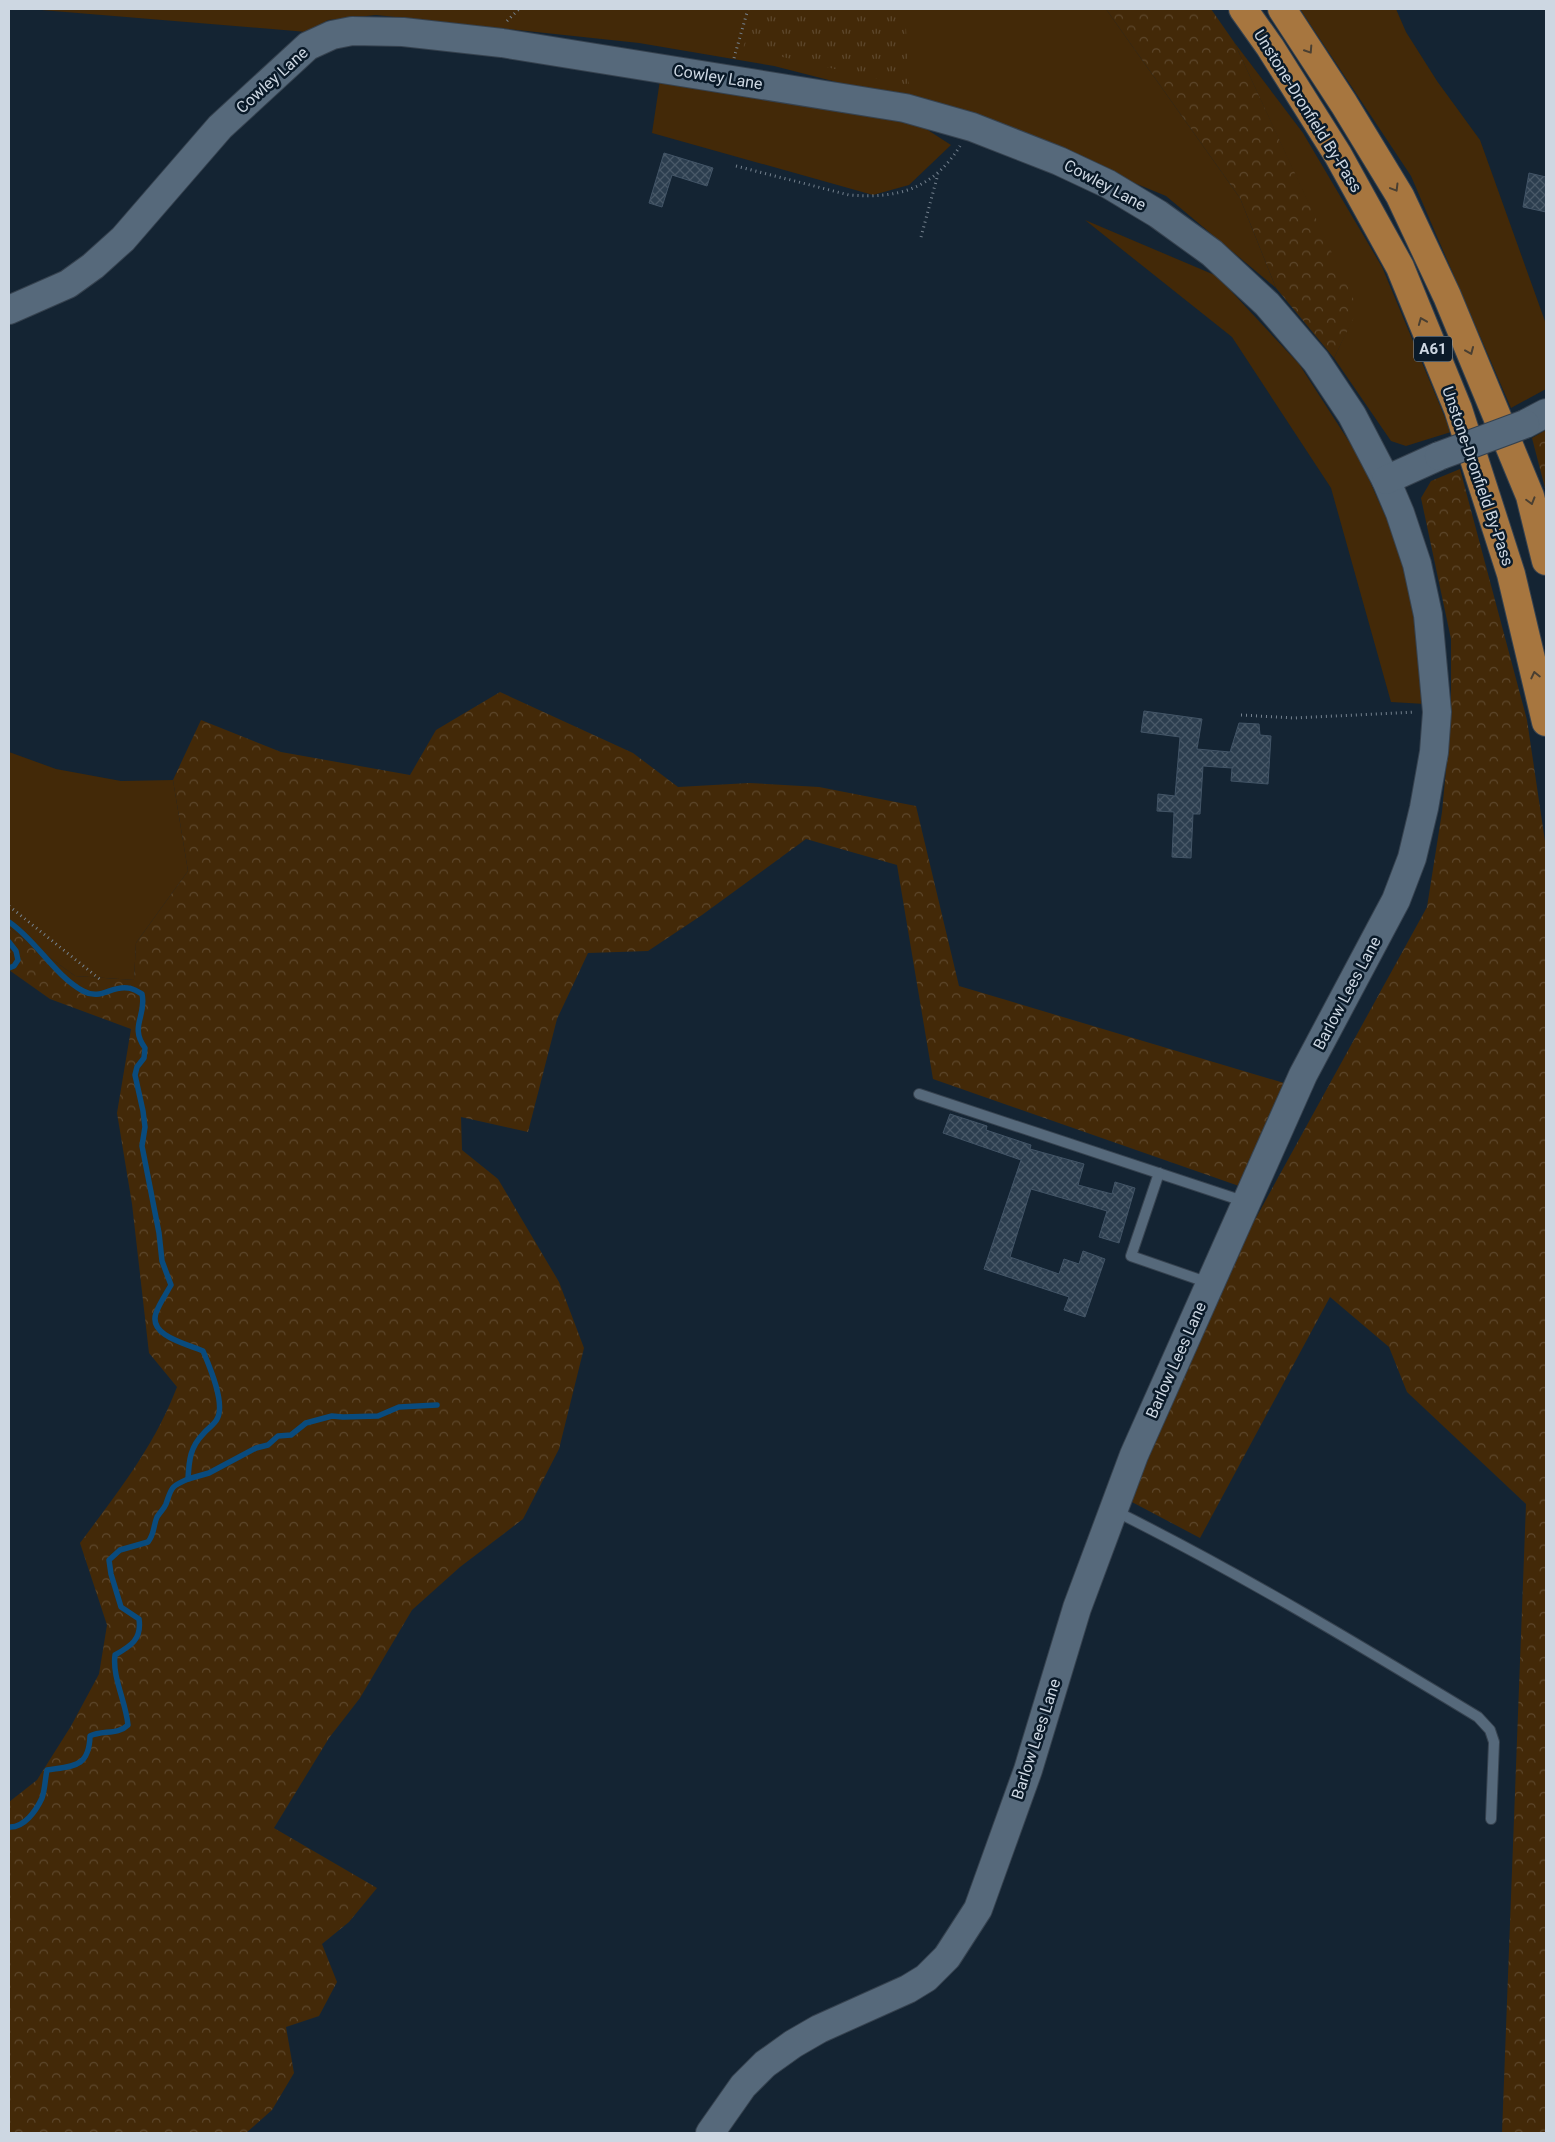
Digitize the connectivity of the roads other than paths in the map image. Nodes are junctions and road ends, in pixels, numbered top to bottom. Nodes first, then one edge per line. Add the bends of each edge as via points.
1 (1243, 9) edge
2 (1282, 9) edge
3 (9, 310) edge
4 (1536, 418) edge
5 (1386, 480) junction
6 (1546, 561) edge
7 (1546, 722) edge
8 (919, 1094) dead end
9 (1159, 1173) junction
10 (1247, 1202) junction
11 (1210, 1284) junction
12 (1112, 1510) junction
13 (1491, 1818) dead end
14 (710, 2133) edge

7 -> 1 highway, Unstone-Dronfield By-Pass / A61 via 1511,574 1458,409 1400,267 1338,155
2 -> 6 highway, Unstone-Dronfield By-Pass / A61 via 1400,196 1447,296 1530,496
3 - 5 street, Cowley Lane via 68,284 93,266 123,239 220,127 308,46 332,35 352,31 403,32 502,43 906,108 972,128 1059,161 1108,184 1158,214 1212,253 1267,304 1316,362 1352,415
4 - 5 street, bridge
5 - 10 street, Barlow Lees Lane via 1417,564 1428,615 1437,712 1424,808 1412,858 1399,891 1303,1075
8 - 9 lane
9 - 10 lane
9 - 11 lane via 1131,1256
10 - 11 street, Barlow Lees Lane
11 - 12 street, Barlow Lees Lane
12 - 13 lane via 1185,1546 1323,1624 1478,1717 1490,1730 1494,1742
12 - 14 street, Barlow Lees Lane via 1077,1608 1022,1787 978,1909 962,1936 926,1978 819,2029 766,2064 743,2086

